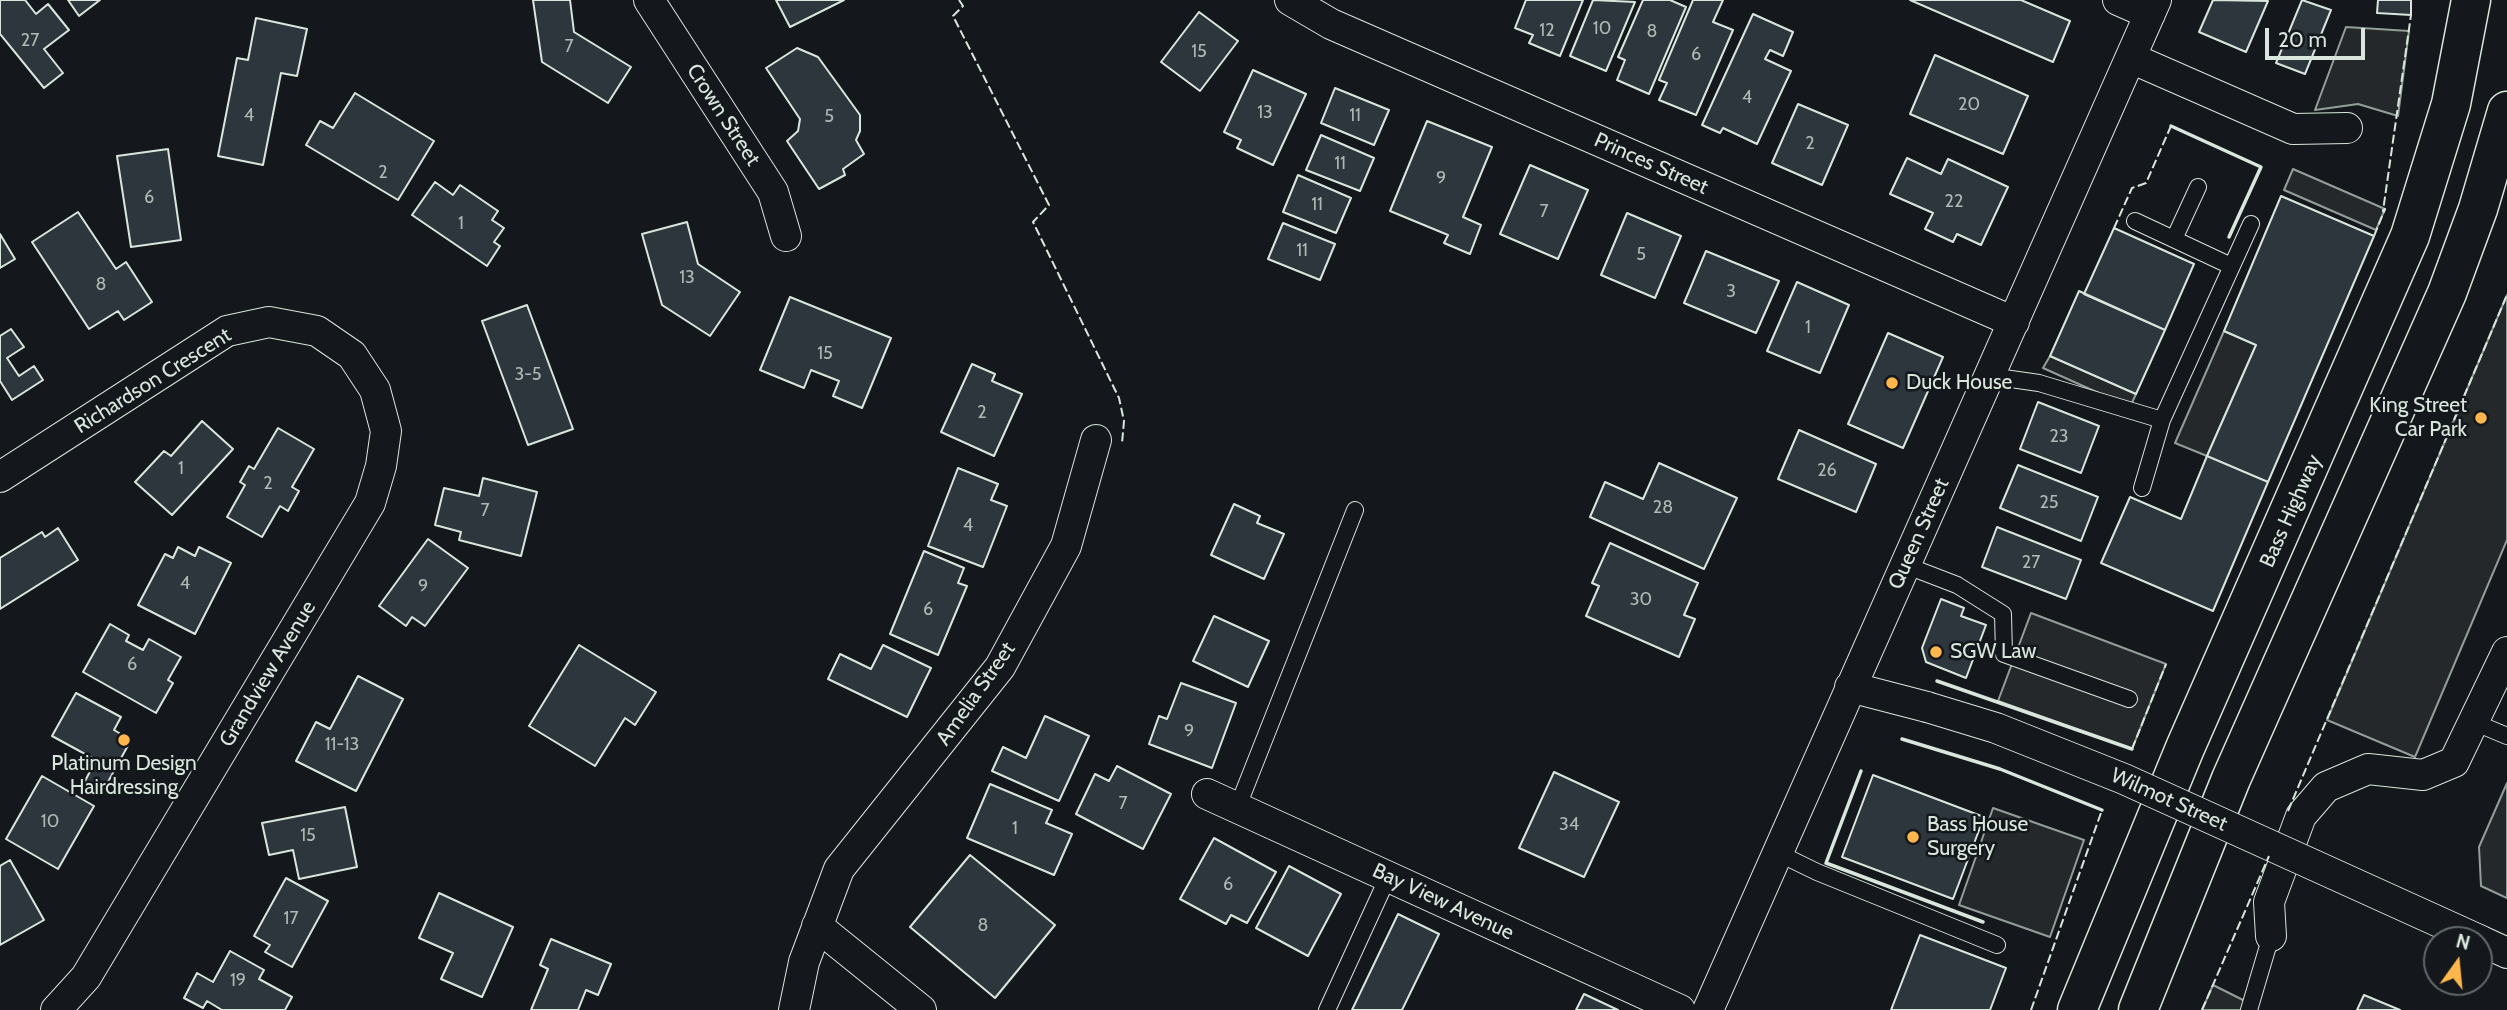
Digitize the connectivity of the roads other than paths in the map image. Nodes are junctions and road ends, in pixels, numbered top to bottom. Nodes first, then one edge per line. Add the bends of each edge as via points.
1 (649, 0) edge
2 (1290, 0) edge
3 (2118, 0) edge
4 (2472, 0) edge
5 (2153, 7) edge
6 (2131, 58) junction
7 (2507, 111) edge
8 (2347, 128) dead end
9 (2198, 187) dead end
10 (2135, 221) dead end
11 (2251, 224) dead end
12 (786, 236) dead end
13 (2174, 239) junction
14 (2231, 266) junction
15 (2014, 322) junction
16 (317, 331) joint
17 (1990, 376) junction
18 (2162, 420) junction
19 (1096, 440) dead end
20 (0, 477) edge
21 (2142, 488) dead end
22 (1355, 510) dead end
23 (1905, 565) junction
24 (2507, 652) edge
25 (1850, 687) junction
26 (2129, 699) dead end
27 (2476, 723) junction
28 (2507, 736) edge
29 (1207, 794) dead end
30 (1238, 806) junction
31 (1778, 853) junction
32 (1388, 877) junction
33 (817, 926) junction
34 (2448, 926) edge
35 (2271, 936) joint
36 (1997, 945) dead end
37 (55, 1010) edge
38 (794, 1010) edge
39 (921, 1010) edge
40 (1327, 1010) edge
41 (1680, 1010) edge
42 (1708, 1010) edge
43 (2077, 1010) edge
44 (2138, 1010) edge
45 (2249, 1010) edge

1 - 12 street, Crown Street via 773,192
2 - 15 street, Princes Street via 1331,24
3 - 5 street
4 - 43 highway, Bass Highway via 2451,104 2410,236 2185,748
5 - 6 street, Queen Street
6 - 8 street via 2293,129
6 - 15 street, Queen Street
7 - 44 highway via 2447,293 2231,779
9 - 13 lane
10 - 13 lane
11 - 14 lane
13 - 14 lane
14 - 18 lane
15 - 17 street, Queen Street
16 - 20 street, Richardson Crescent via 269,322 227,331
16 - 37 street, Grandview Avenue via 352,355 375,390 386,431 370,503 86,977
17 - 18 lane via 2039,383
17 - 23 street, Queen Street
18 - 21 lane
19 - 33 street, Amelia Street via 1066,546 1000,667 839,869
22 - 30 lane
23 - 25 street, Queen Street
23 - 26 lane via 1956,585 2003,614 2004,654
24 - 27 street
25 - 31 street, Queen Street
25 - 34 street, Wilmot Street, bridge via 1996,727 2124,779
27 - 28 lane
27 - 35 street via 2454,762 2423,775 2368,769 2326,787 2301,816 2278,875 2269,902
29 - 30 street, Bay View Avenue
30 - 32 street, Bay View Avenue
31 - 36 lane
31 - 42 street, Queen Street
32 - 40 lane
32 - 41 street, Bay View Avenue
33 - 38 street, Amelia Street
33 - 39 street
35 - 45 lane

